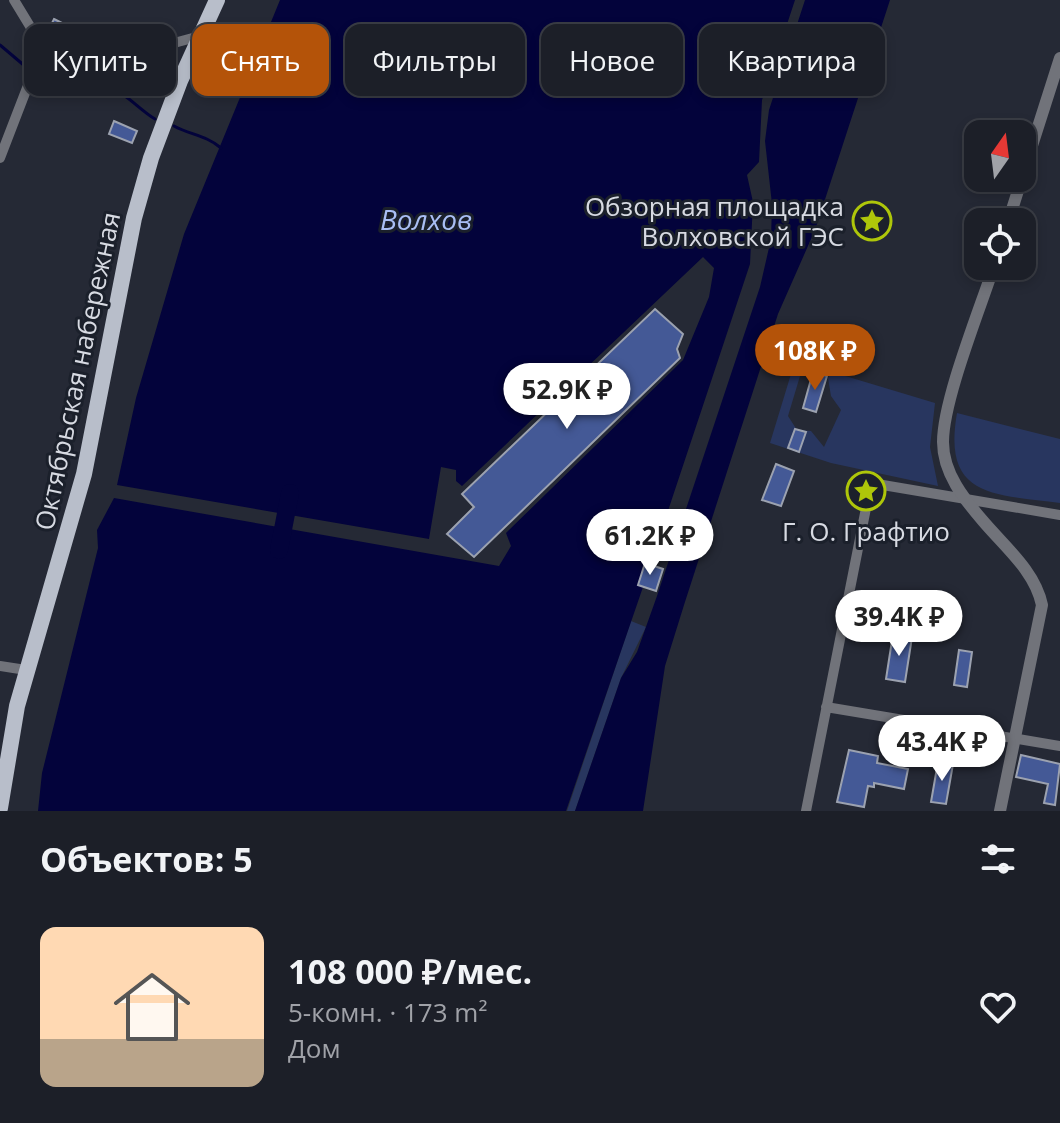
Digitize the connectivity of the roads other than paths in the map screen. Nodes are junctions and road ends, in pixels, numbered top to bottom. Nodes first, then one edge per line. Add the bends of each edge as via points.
1 (14, 0) edge
2 (217, 0) edge
3 (29, 24) edge
4 (206, 24) edge
5 (192, 55) edge
6 (1060, 58) edge
7 (25, 96) edge
8 (1036, 133) edge
9 (0, 154) edge
10 (990, 280) edge
11 (963, 498) junction
12 (1060, 515) edge
13 (0, 666) edge
14 (26, 670) junction
15 (826, 707) junction
16 (1015, 737) junction
17 (1060, 746) edge
18 (0, 808) edge
19 (806, 811) edge
20 (1000, 811) edge

1 - 3 street
2 - 4 main road, Октябрьская набережная
5 - 14 main road, Октябрьская набережная via 141,195 84,474
6 - 8 street
7 - 9 street
10 - 11 street via 945,425 946,460
11 - 12 street
11 - 15 street via 871,483
11 - 16 street via 1031,575 1042,605
13 - 14 street
14 - 18 main road, Октябрьская набережная
15 - 16 street
15 - 19 street
16 - 17 street
16 - 20 street

